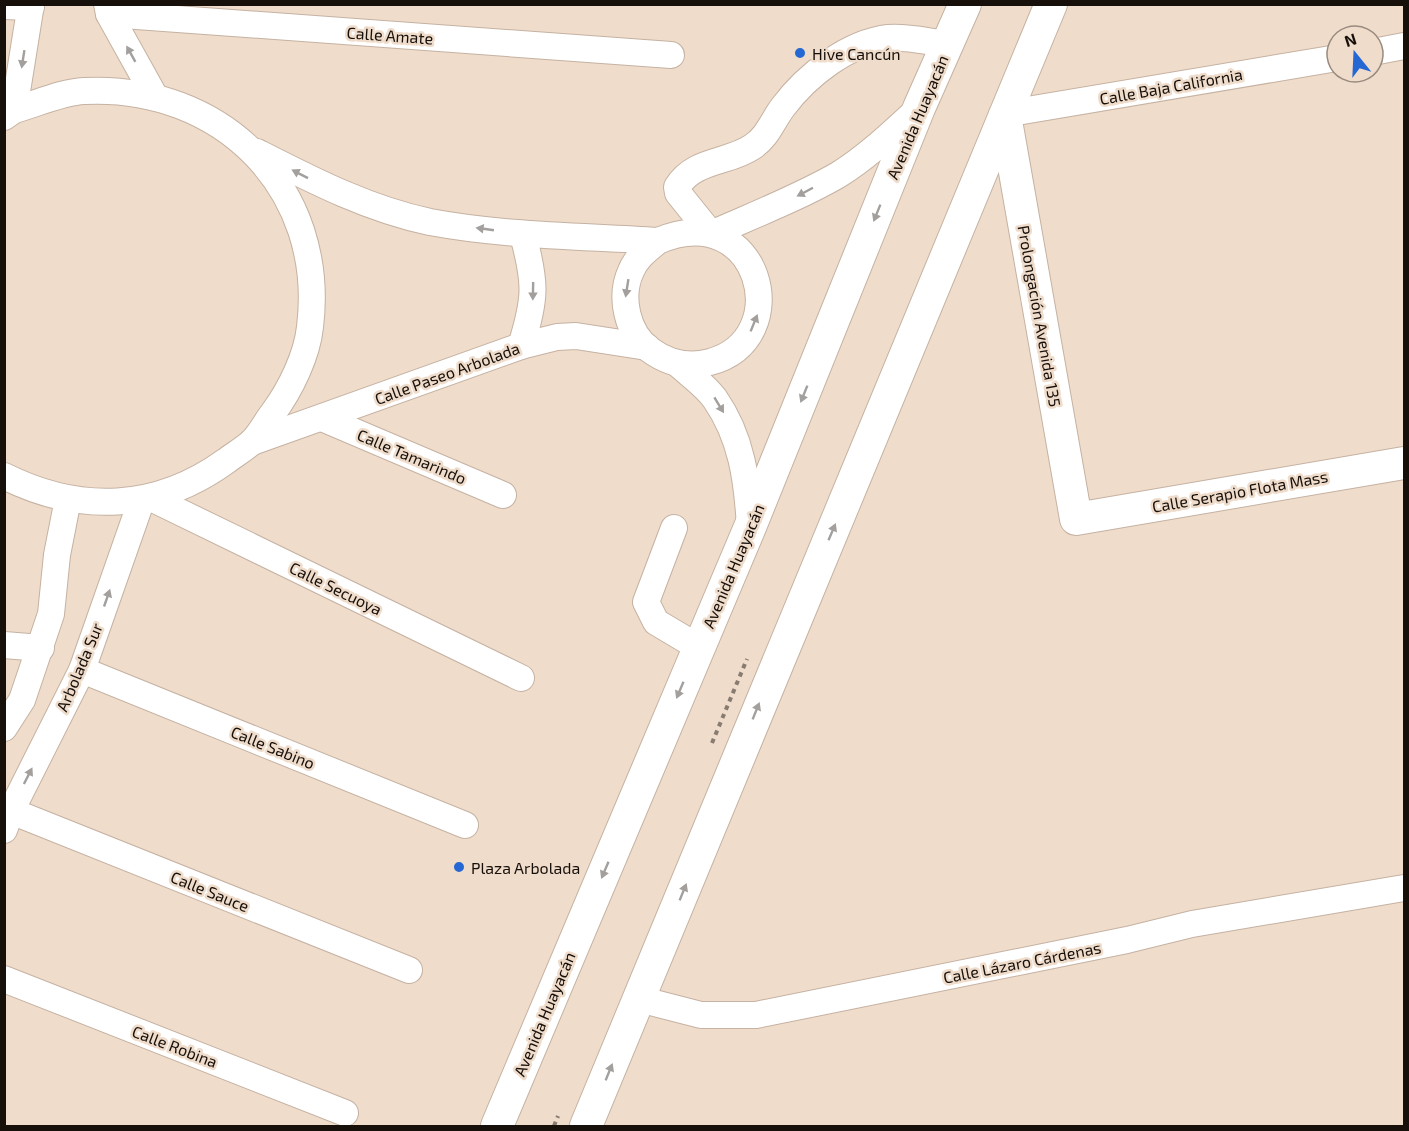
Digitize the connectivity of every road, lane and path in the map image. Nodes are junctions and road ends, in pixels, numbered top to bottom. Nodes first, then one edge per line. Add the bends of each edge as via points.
1 (965, 4) edge
2 (4, 6) edge
3 (31, 6) edge
4 (1047, 8) edge
5 (108, 9) edge
6 (948, 44) junction
7 (1404, 46) edge
8 (1385, 50) edge
9 (671, 55) dead end
10 (1325, 60) edge
11 (154, 95) junction
12 (919, 108) junction
13 (9, 113) edge
14 (1005, 114) junction
15 (252, 149) junction
16 (711, 234) junction
17 (523, 235) junction
18 (657, 241) junction
19 (520, 346) junction
20 (647, 347) junction
21 (678, 364) junction
22 (322, 418) junction
23 (252, 442) junction
24 (1404, 463) edge
25 (4, 476) edge
26 (503, 495) dead end
27 (68, 499) junction
28 (146, 499) junction
29 (1076, 519) joint
30 (750, 527) junction
31 (674, 528) dead end
32 (4, 645) edge
33 (698, 647) junction
34 (41, 648) junction
35 (82, 670) junction
36 (521, 678) dead end
37 (21, 700) junction
38 (59, 715) junction
39 (4, 728) edge
40 (8, 820) edge
41 (465, 825) dead end
42 (1404, 888) edge
43 (409, 970) dead end
44 (4, 980) edge
45 (639, 999) junction
46 (345, 1113) dead end
47 (497, 1126) edge
48 (586, 1126) edge

1 - 6 main road, Avenida Huayacán
2 - 3 street
3 -> 13 street
4 - 14 main road
5 - 9 street, Calle Amate
11 -> 5 street
6 - 12 main road, Avenida Huayacán
6 - 16 street via 891,38 858,44 832,61 784,106 753,147 720,158 683,178 678,193
7 - 8 street
10 - 14 street, Calle Baja California
11 - 13 street via 83,91
11 - 15 street via 207,115
12 -> 16 street via 876,148 839,174 800,196
12 -> 30 main road, Avenida Huayacán
14 - 29 main road, Prolongación Avenida 135
45 -> 14 main road
17 -> 15 street via 428,221 349,196
15 - 23 street via 290,202 311,263 310,328 290,390
16 - 18 street via 684,232
21 -> 16 street via 699,365 719,360 750,333 758,314 755,274 745,256 730,242
17 - 18 street
17 -> 19 street via 533,274 533,292 532,311
18 -> 20 street via 642,254 625,292 626,312
19 - 20 street, Calle Paseo Arbolada via 576,336
19 - 22 street, Calle Paseo Arbolada
20 - 21 street
21 -> 30 street via 714,397 736,434 746,476
22 - 23 street, Calle Paseo Arbolada
22 - 26 street, Calle Tamarindo
23 - 28 street via 201,479
24 - 29 main road, Calle Serapio Flota Mass
25 - 27 street via 29,489
27 - 28 street via 105,503
27 - 34 street via 51,614
35 -> 28 street, Arbolada Sur
28 - 36 street, Calle Secuoya
30 - 33 main road, Avenida Huayacán
31 - 33 street via 646,602 656,622
32 - 34 street
33 -> 47 main road, Avenida Huayacán
34 - 37 street
35 - 38 street, Arbolada Sur
35 - 41 street, Calle Sabino
37 - 38 street
37 - 39 street
40 -> 38 street, Arbolada Sur
40 - 43 street, Calle Sauce
42 - 45 street, Calle Lázaro Cárdenas via 1192,924 756,1015 702,1015
44 - 46 street, Calle Robina
48 -> 45 main road

